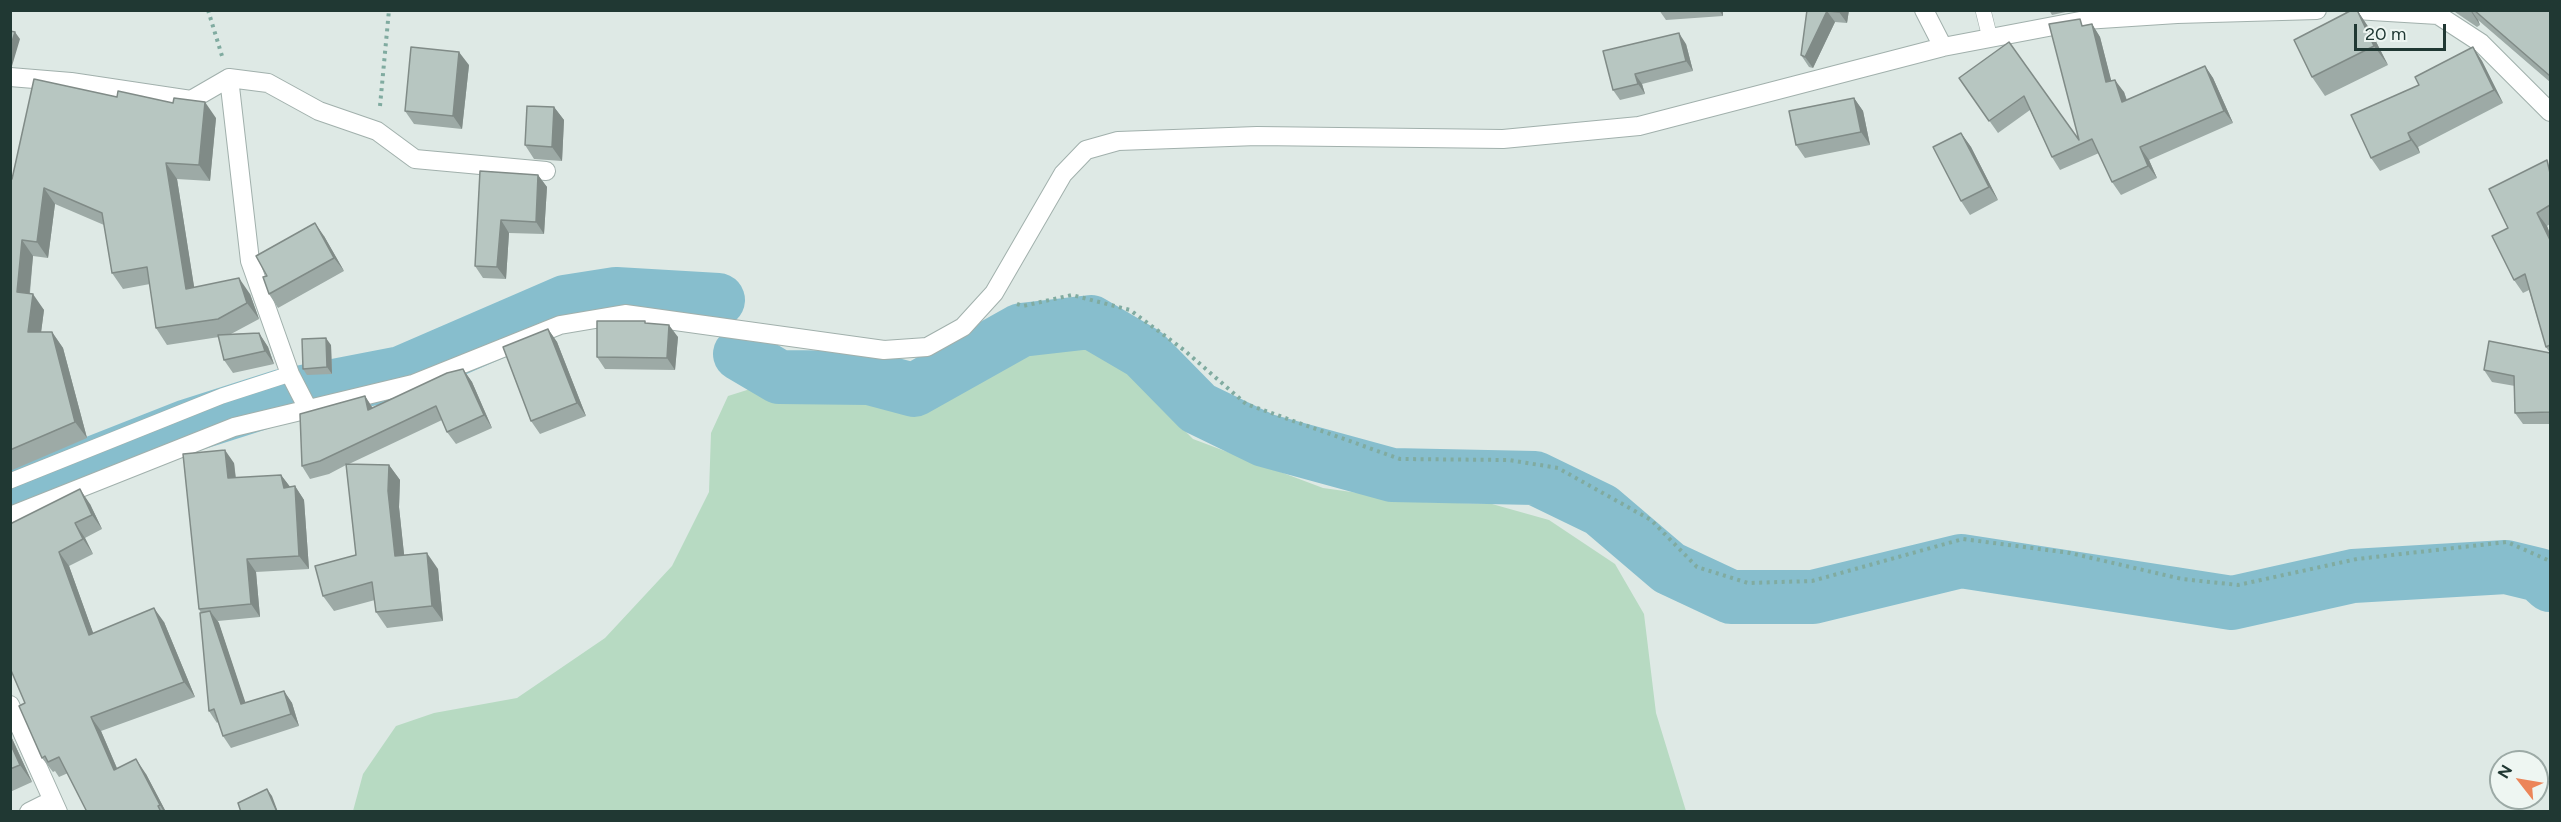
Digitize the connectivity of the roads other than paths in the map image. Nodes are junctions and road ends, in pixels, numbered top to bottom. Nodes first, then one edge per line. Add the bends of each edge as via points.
1 (1924, 10) edge
2 (1983, 10) edge
3 (2317, 10) edge
4 (2355, 10) edge
5 (2177, 12) edge
6 (2442, 13) edge
7 (1990, 38) junction
8 (1943, 47) junction
9 (10, 77) edge
10 (229, 78) junction
11 (2550, 112) edge
12 (546, 171) dead end
13 (290, 374) junction
14 (307, 406) junction
15 (10, 481) edge
16 (10, 516) edge
17 (10, 705) edge
18 (54, 806) edge
19 (29, 812) edge

1 - 8 street
2 - 7 lane
3 - 5 street
4 - 6 street
5 - 7 street via 2085,20
6 - 11 street via 2481,43
7 - 8 street
8 - 14 street via 1639,126 1503,139 1257,136 1118,141 1086,150 1063,174 994,293 963,327 927,347 884,350 625,314 560,325 413,384
9 - 10 street via 191,100
10 - 12 street via 268,83 319,111 377,131 415,159
10 - 13 street via 250,261
13 - 14 street
13 - 15 lane via 222,396
14 - 16 street via 234,427
17 - 18 street
18 - 19 street

